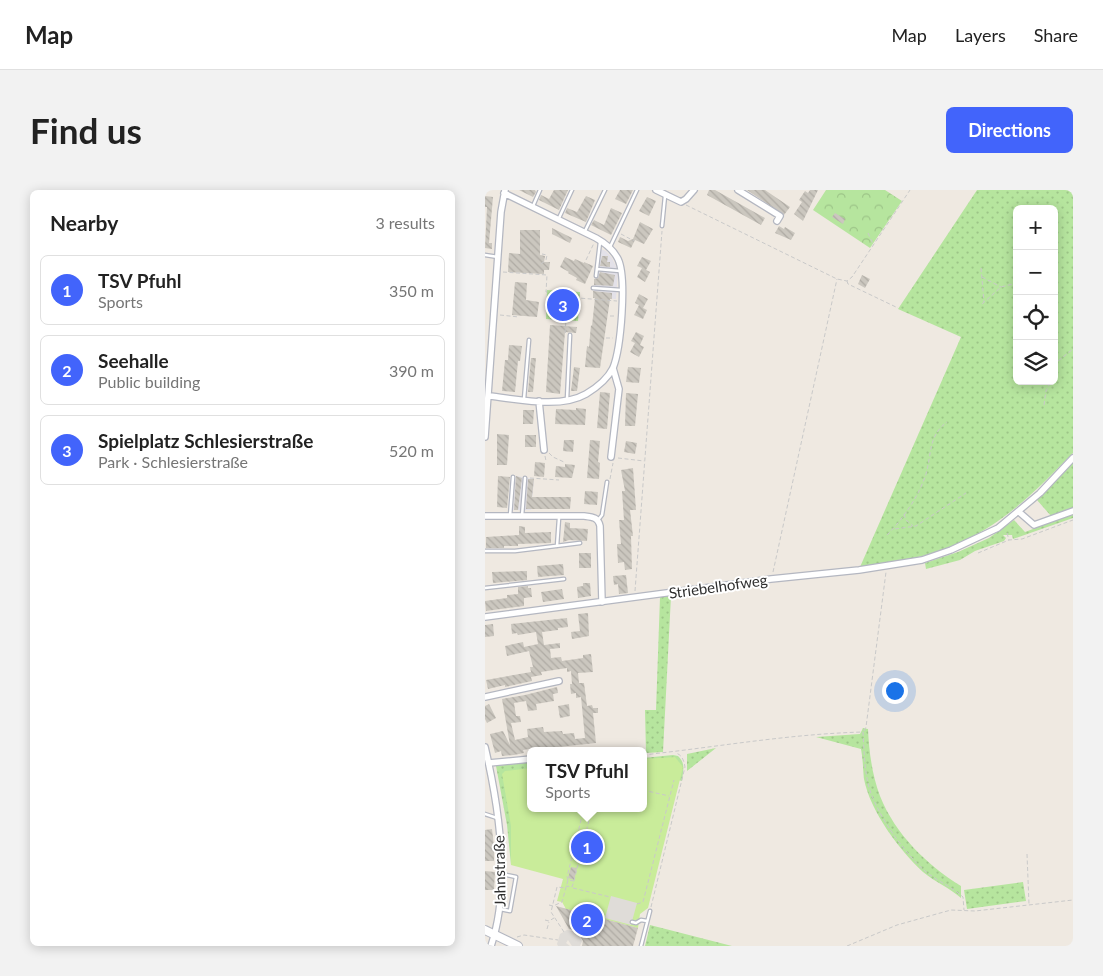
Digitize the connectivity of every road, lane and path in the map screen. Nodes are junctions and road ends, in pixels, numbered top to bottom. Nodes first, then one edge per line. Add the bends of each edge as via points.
1 (540, 190) edge
2 (572, 190) edge
3 (605, 190) edge
4 (637, 190) edge
5 (657, 190) edge
6 (695, 190) edge
7 (738, 190) edge
8 (910, 190) edge
9 (505, 192) edge
10 (665, 194) junction
11 (681, 202) junction
12 (533, 206) junction
13 (558, 218) junction
14 (777, 221) dead end
15 (662, 226) joint
16 (584, 232) junction
17 (620, 233) dead end
18 (868, 233) dead end
19 (599, 239) junction
20 (634, 240) dead end
21 (873, 245) junction
22 (610, 248) junction
23 (543, 254) dead end
24 (485, 255) edge
25 (499, 257) junction
26 (586, 260) dead end
27 (541, 264) dead end
28 (981, 268) dead end
29 (597, 269) junction
30 (622, 271) junction
31 (498, 272) junction
32 (596, 276) dead end
33 (982, 277) junction
34 (837, 280) junction
35 (847, 281) junction
36 (1013, 284) edge
37 (593, 288) dead end
38 (1001, 288) junction
39 (622, 290) junction
40 (568, 297) junction
41 (621, 302) junction
42 (984, 302) junction
43 (982, 304) dead end
44 (898, 308) dead end
45 (502, 315) dead end
46 (519, 317) dead end
47 (570, 335) joint
48 (606, 338) dead end
49 (619, 338) junction
50 (529, 340) dead end
51 (1073, 349) edge
52 (1058, 360) edge
53 (613, 368) junction
54 (487, 378) edge
55 (603, 382) junction
56 (616, 382) junction
57 (1049, 385) edge
58 (489, 396) junction
59 (524, 400) junction
60 (539, 401) junction
61 (567, 401) junction
62 (1044, 405) dead end
63 (947, 422) dead end
64 (485, 437) edge
65 (544, 450) joint
66 (611, 457) junction
67 (1073, 458) edge
68 (645, 461) junction
69 (564, 462) dead end
70 (513, 477) dead end
71 (525, 478) joint
72 (559, 480) dead end
73 (607, 482) joint
74 (966, 493) dead end
75 (1073, 511) edge
76 (1019, 512) junction
77 (904, 514) junction
78 (485, 516) edge
79 (511, 516) junction
80 (559, 516) junction
81 (522, 517) junction
82 (597, 520) junction
83 (1073, 520) edge
84 (913, 526) junction
85 (893, 529) junction
86 (1007, 534) dead end
87 (887, 536) dead end
88 (1009, 540) junction
89 (580, 543) dead end
90 (557, 546) junction
91 (485, 551) edge
92 (978, 553) dead end
93 (887, 566) junction
94 (564, 579) dead end
95 (771, 579) junction
96 (485, 588) edge
97 (635, 597) junction
98 (602, 602) junction
99 (485, 617) edge
100 (559, 681) dead end
101 (485, 697) edge
102 (863, 732) junction
103 (485, 747) edge
104 (671, 752) junction
105 (647, 755) edge
106 (527, 759) edge
107 (489, 763) junction
108 (674, 780) dead end
109 (647, 791) edge
110 (669, 796) junction
111 (582, 812) edge
112 (591, 812) edge
113 (485, 814) edge
114 (497, 818) junction
115 (578, 830) junction
116 (587, 831) junction
117 (1027, 854) dead end
118 (569, 866) junction
119 (577, 867) junction
120 (502, 874) junction
121 (568, 880) junction
122 (574, 881) junction
123 (566, 887) junction
124 (572, 887) junction
125 (610, 897) dead end
126 (1073, 900) edge
127 (637, 904) dead end
128 (549, 905) dead end
129 (1029, 905) junction
130 (553, 906) junction
131 (500, 909) junction
132 (964, 910) junction
133 (650, 911) joint
134 (555, 918) junction
135 (545, 920) dead end
136 (549, 921) junction
137 (647, 921) junction
138 (632, 922) dead end
139 (547, 929) dead end
140 (485, 930) edge
141 (564, 932) dead end
142 (495, 935) junction
143 (558, 940) dead end
144 (510, 942) junction
145 (491, 946) edge
146 (518, 946) edge
147 (641, 946) edge
148 (847, 946) edge

1 - 12 lane
2 - 13 lane
3 - 16 lane
4 - 22 lane
5 - 10 street
6 - 11 street
7 - 14 street via 780,216
8 - 21 path
9 - 12 street
9 - 25 street
10 - 11 street
10 - 15 lane
11 - 34 path
12 - 13 street
13 - 16 street
15 - 68 path
16 - 19 street
17 - 20 path
18 - 21 path
19 - 22 street
19 - 26 path
19 - 29 lane
21 - 35 path via 853,277
22 - 30 street
23 - 27 path via 547,255 546,260
24 - 25 lane
25 - 31 street
28 - 33 path
29 - 30 lane
29 - 32 lane
30 - 39 street
31 - 40 path via 547,275 546,292
31 - 54 street
33 - 38 path
33 - 42 path
34 - 35 path
34 - 95 path
35 - 44 path
36 - 38 path
37 - 39 lane
38 - 42 path
39 - 41 street
40 - 41 path
40 - 47 path via 565,332
41 - 49 street
42 - 43 path
45 - 46 path
47 - 61 lane
48 - 49 path
49 - 53 street
50 - 59 lane
51 - 52 path
53 - 55 street
53 - 56 street
54 - 58 street
55 - 56 street
55 - 61 street via 585,395
56 - 66 street via 619,389
57 - 62 path
58 - 59 street
58 - 64 street
59 - 60 street
60 - 61 street
60 - 65 street
63 - 77 path via 935,433 926,473
65 - 69 path
66 - 68 path
66 - 73 path via 613,466
67 - 76 street, Striebelhofweg
68 - 97 path
70 - 79 lane
71 - 72 path
71 - 81 lane
73 - 82 lane via 602,515
74 - 84 path
75 - 76 street via 1034,525
76 - 93 street, Striebelhofweg via 998,528 951,550 922,560
77 - 84 path via 905,520
77 - 85 path
78 - 79 street
79 - 81 street
80 - 81 street
80 - 82 street via 594,517
80 - 90 lane
82 - 98 street via 600,526
83 - 88 path via 1022,539
84 - 85 path
85 - 87 path
86 - 88 path
88 - 92 path
89 - 90 lane
90 - 91 lane
93 - 95 street, Striebelhofweg
93 - 102 path
94 - 96 lane
95 - 97 street, Striebelhofweg
97 - 98 street, Striebelhofweg
98 - 99 street, Striebelhofweg
100 - 101 street
102 - 104 path via 778,738
102 - 132 path via 867,779 887,824 908,854 963,898
103 - 107 street, Jahnstraße
104 - 105 path
104 - 133 path via 681,756 685,767
106 - 107 street
107 - 114 street, Jahnstraße
108 - 110 path
109 - 110 path
110 - 127 path via 643,902
111 - 115 path
112 - 116 path
113 - 114 lane
114 - 120 street, Jahnstraße
115 - 116 path
115 - 118 path
116 - 119 path
117 - 129 path
118 - 119 path
118 - 121 path
119 - 122 path
120 - 131 street, Jahnstraße
120 - 131 lane via 516,877 510,911
121 - 122 path
121 - 123 path
122 - 124 path
123 - 124 path
123 - 130 path via 562,902
123 - 130 path via 557,887
124 - 125 path
126 - 129 path
128 - 130 path
129 - 132 path
130 - 134 path via 551,912
131 - 142 street, Jahnstraße
132 - 148 path via 951,910 897,925
133 - 137 lane
134 - 136 path
134 - 141 path
135 - 136 path
136 - 139 path
137 - 138 lane
137 - 147 lane
140 - 142 street
142 - 144 street
142 - 145 street, Jahnstraße
143 - 144 path via 524,935
144 - 146 street

